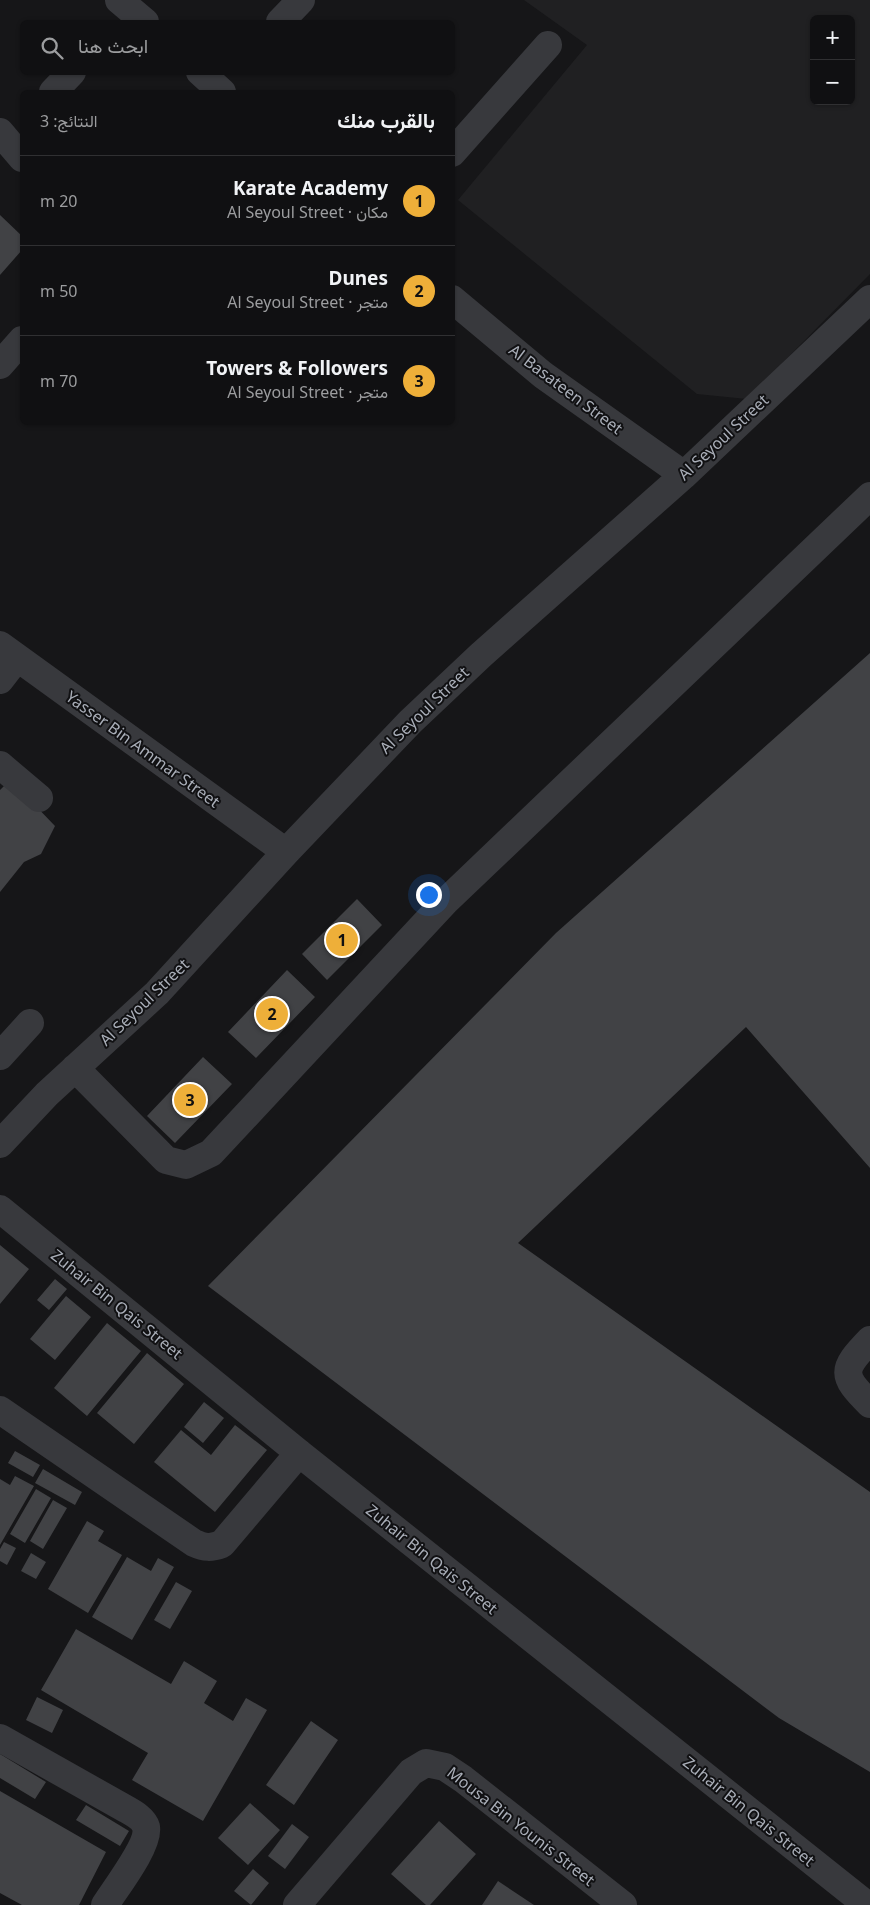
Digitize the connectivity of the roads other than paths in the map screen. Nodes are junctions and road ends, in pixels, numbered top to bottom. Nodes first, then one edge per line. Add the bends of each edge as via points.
1 (301, 0) edge
2 (282, 20) edge
3 (548, 45) dead end
4 (69, 75) edge
5 (55, 90) edge
6 (455, 150) edge
7 (870, 299) edge
8 (455, 301) edge
9 (20, 342) edge
10 (0, 365) edge
11 (684, 475) junction
12 (870, 496) edge
13 (9, 651) edge
14 (0, 680) edge
15 (0, 764) edge
16 (39, 798) dead end
17 (286, 852) junction
18 (30, 1023) dead end
19 (0, 1056) edge
20 (75, 1068) junction
21 (1, 1141) edge
22 (0, 1209) edge
23 (870, 1340) edge
24 (870, 1404) edge
25 (0, 1410) edge
26 (299, 1453) junction
27 (0, 1738) edge
28 (105, 1905) edge
29 (297, 1905) edge
30 (623, 1905) edge
31 (866, 1905) edge

1 - 2 street
3 - 6 street
4 - 5 street
7 - 11 street, Al Seyoul Street
8 - 11 street, Al Basateen Street via 543,374
9 - 10 street
11 - 17 street, Al Seyoul Street via 445,688
12 - 20 street via 445,902 211,1153 186,1165 166,1160
13 - 14 street
13 - 17 street, Yasser Bin Ammar Street
15 - 16 street
17 - 20 street, Al Seyoul Street via 158,993
18 - 19 street
20 - 21 street, Al Seyoul Street
22 - 26 street, Zuhair Bin Qais Street
23 - 24 street via 850,1362 847,1372 850,1382
25 - 26 street via 203,1547 213,1548 222,1544
26 - 31 street, Zuhair Bin Qais Street
27 - 28 street via 126,1809 145,1825 146,1838 140,1851
29 - 30 street, Mousa Bin Younis Street via 411,1772 426,1764 445,1766 463,1778

